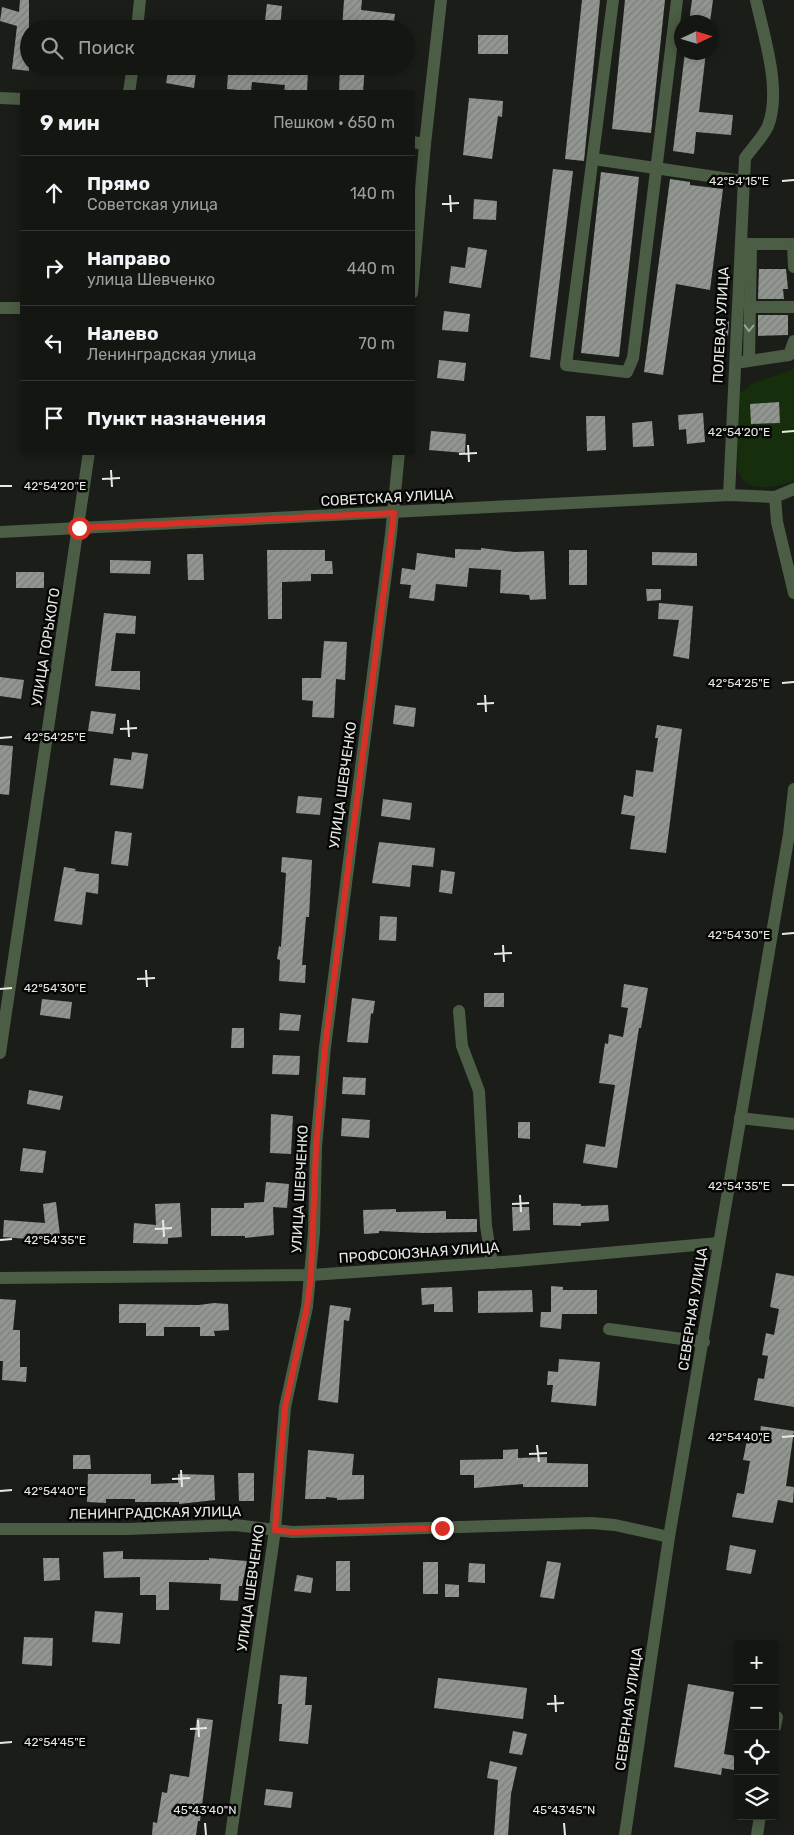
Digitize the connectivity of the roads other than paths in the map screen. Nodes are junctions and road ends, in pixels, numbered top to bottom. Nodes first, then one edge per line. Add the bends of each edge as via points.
1 (140, 0) edge
2 (441, 0) edge
3 (613, 0) edge
4 (678, 0) edge
5 (756, 0) edge
6 (138, 20) edge
7 (132, 75) edge
8 (129, 90) edge
9 (0, 98) edge
10 (20, 99) edge
11 (419, 143) edge
12 (594, 159) junction
13 (658, 168) junction
14 (743, 181) junction
15 (415, 229) edge
16 (745, 244) junction
17 (794, 244) edge
18 (794, 267) edge
19 (750, 307) junction
20 (794, 307) edge
21 (0, 308) edge
22 (20, 308) edge
23 (794, 341) edge
24 (749, 361) junction
25 (735, 363) junction
26 (89, 455) edge
27 (399, 455) edge
28 (794, 489) edge
29 (729, 494) junction
30 (775, 498) junction
31 (394, 513) junction
32 (79, 528) junction
33 (0, 532) edge
34 (794, 592) edge
35 (794, 789) edge
36 (6, 968) edge
37 (459, 1011) dead end
38 (0, 1053) edge
39 (740, 1118) junction
40 (794, 1124) edge
41 (719, 1243) junction
42 (492, 1263) junction
43 (311, 1276) junction
44 (0, 1278) edge
45 (609, 1329) dead end
46 (704, 1342) junction
47 (0, 1529) edge
48 (275, 1530) junction
49 (669, 1538) junction
50 (759, 1820) edge
51 (231, 1835) edge
52 (625, 1835) edge
53 (757, 1835) edge

1 - 6 street
2 - 11 street
3 - 12 street
4 - 13 street
5 - 14 street, ПОЛЕВАЯ УЛИЦА via 770,60 773,106 767,128 744,158
7 - 8 street
9 - 10 street
11 - 15 street
12 - 13 street
12 - 13 street via 566,365 627,372 633,358
13 - 14 street
14 - 16 street, ПОЛЕВАЯ УЛИЦА
16 - 17 street
16 - 19 street
16 - 25 street, ПОЛЕВАЯ УЛИЦА
17 - 18 street
19 - 20 street
19 -> 24 street
21 - 22 street
23 - 24 street via 789,354
24 - 25 street
25 - 29 street, ПОЛЕВАЯ УЛИЦА
26 - 32 street, УЛИЦА ГОРЬКОГО
27 - 31 street, УЛИЦА ШЕВЧЕНКО
28 - 30 street
29 - 30 street, СОВЕТСКАЯ УЛИЦА
29 - 31 street, СОВЕТСКАЯ УЛИЦА
30 - 34 street via 777,522
31 - 32 street, СОВЕТСКАЯ УЛИЦА
31 - 43 street, УЛИЦА ШЕВЧЕНКО via 325,1047 316,1147
32 - 33 street, СОВЕТСКАЯ УЛИЦА
32 - 36 street, УЛИЦА ГОРЬКОГО
35 - 39 street, СЕВЕРНАЯ УЛИЦА
36 - 38 street, УЛИЦА ГОРЬКОГО
37 - 42 street via 462,1046 480,1091 486,1226
39 - 40 street
39 - 41 street, СЕВЕРНАЯ УЛИЦА
41 - 42 street, ПРОФСОЮЗНАЯ УЛИЦА
41 - 46 street, СЕВЕРНАЯ УЛИЦА
42 - 43 street, ПРОФСОЮЗНАЯ УЛИЦА
43 - 44 street, ПРОФСОЮЗНАЯ УЛИЦА
43 - 48 street, УЛИЦА ШЕВЧЕНКО via 285,1407
45 - 46 street
46 - 49 street, СЕВЕРНАЯ УЛИЦА
47 - 48 street, ЛЕНИНГРАДСКАЯ УЛИЦА via 235,1525
48 - 49 street, ЛЕНИНГРАДСКАЯ УЛИЦА via 591,1523 615,1525
48 - 51 street, УЛИЦА ШЕВЧЕНКО
49 - 52 street, СЕВЕРНАЯ УЛИЦА
50 - 53 street

